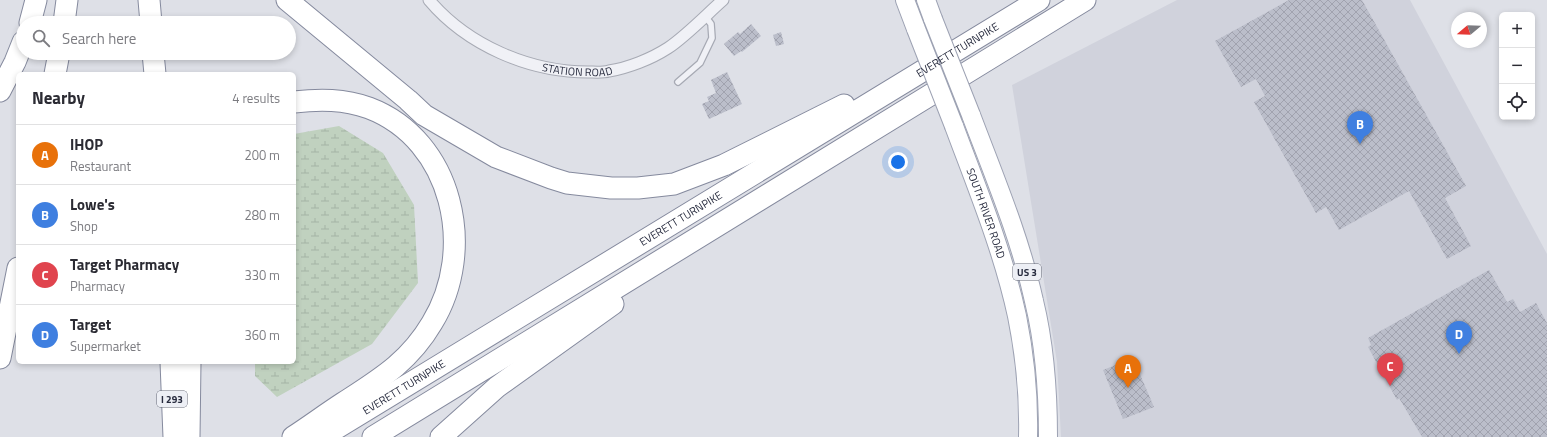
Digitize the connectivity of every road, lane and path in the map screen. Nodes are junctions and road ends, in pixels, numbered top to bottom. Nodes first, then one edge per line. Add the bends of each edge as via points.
1 (36, 0) edge
2 (67, 0) edge
3 (149, 0) edge
4 (287, 0) edge
5 (429, 0) edge
6 (723, 0) edge
7 (905, 0) edge
8 (926, 0) edge
9 (1039, 0) edge
10 (1085, 0) edge
11 (32, 16) edge
12 (65, 16) edge
13 (150, 16) edge
14 (705, 16) junction
15 (965, 44) junction
16 (16, 60) edge
17 (58, 60) edge
18 (154, 60) edge
19 (55, 72) edge
20 (155, 72) edge
21 (678, 82) dead end
22 (0, 91) edge
23 (296, 102) edge
24 (796, 177) junction
25 (16, 278) edge
26 (0, 358) edge
27 (171, 364) edge
28 (190, 364) edge
29 (174, 437) edge
30 (188, 437) edge
31 (293, 437) edge
32 (322, 437) edge
33 (373, 437) edge
34 (441, 437) edge
35 (1028, 437) edge
36 (1048, 437) edge

1 - 11 highway
2 - 12 highway
3 - 13 highway
4 - 15 highway via 424,115 458,136 496,157 551,178 567,183 611,188 674,184 724,165
5 - 14 street, STATION ROAD via 452,22 481,42 522,62 563,71 607,72 625,67 668,48
6 - 14 street, STATION ROAD
7 - 35 main road, SOUTH RIVER ROAD / US 3, bridge via 954,126 997,245 1011,293 1024,362
8 - 36 main road, SOUTH RIVER ROAD / US 3, bridge via 1018,244 1034,302 1044,356
9 - 15 highway, EVERETT TURNPIKE
10 - 24 highway
14 - 21 lane via 711,24 712,38 700,63
15 - 32 highway, EVERETT TURNPIKE
16 - 22 highway
17 - 19 highway
18 - 20 highway
23 - 31 highway via 318,100 356,104 391,119 411,135 428,154 441,176 454,226 455,252 444,298 433,322 418,344 382,379
24 - 33 highway
24 - 34 highway via 504,382
25 - 26 highway
27 - 29 highway, I 293
28 - 30 highway

